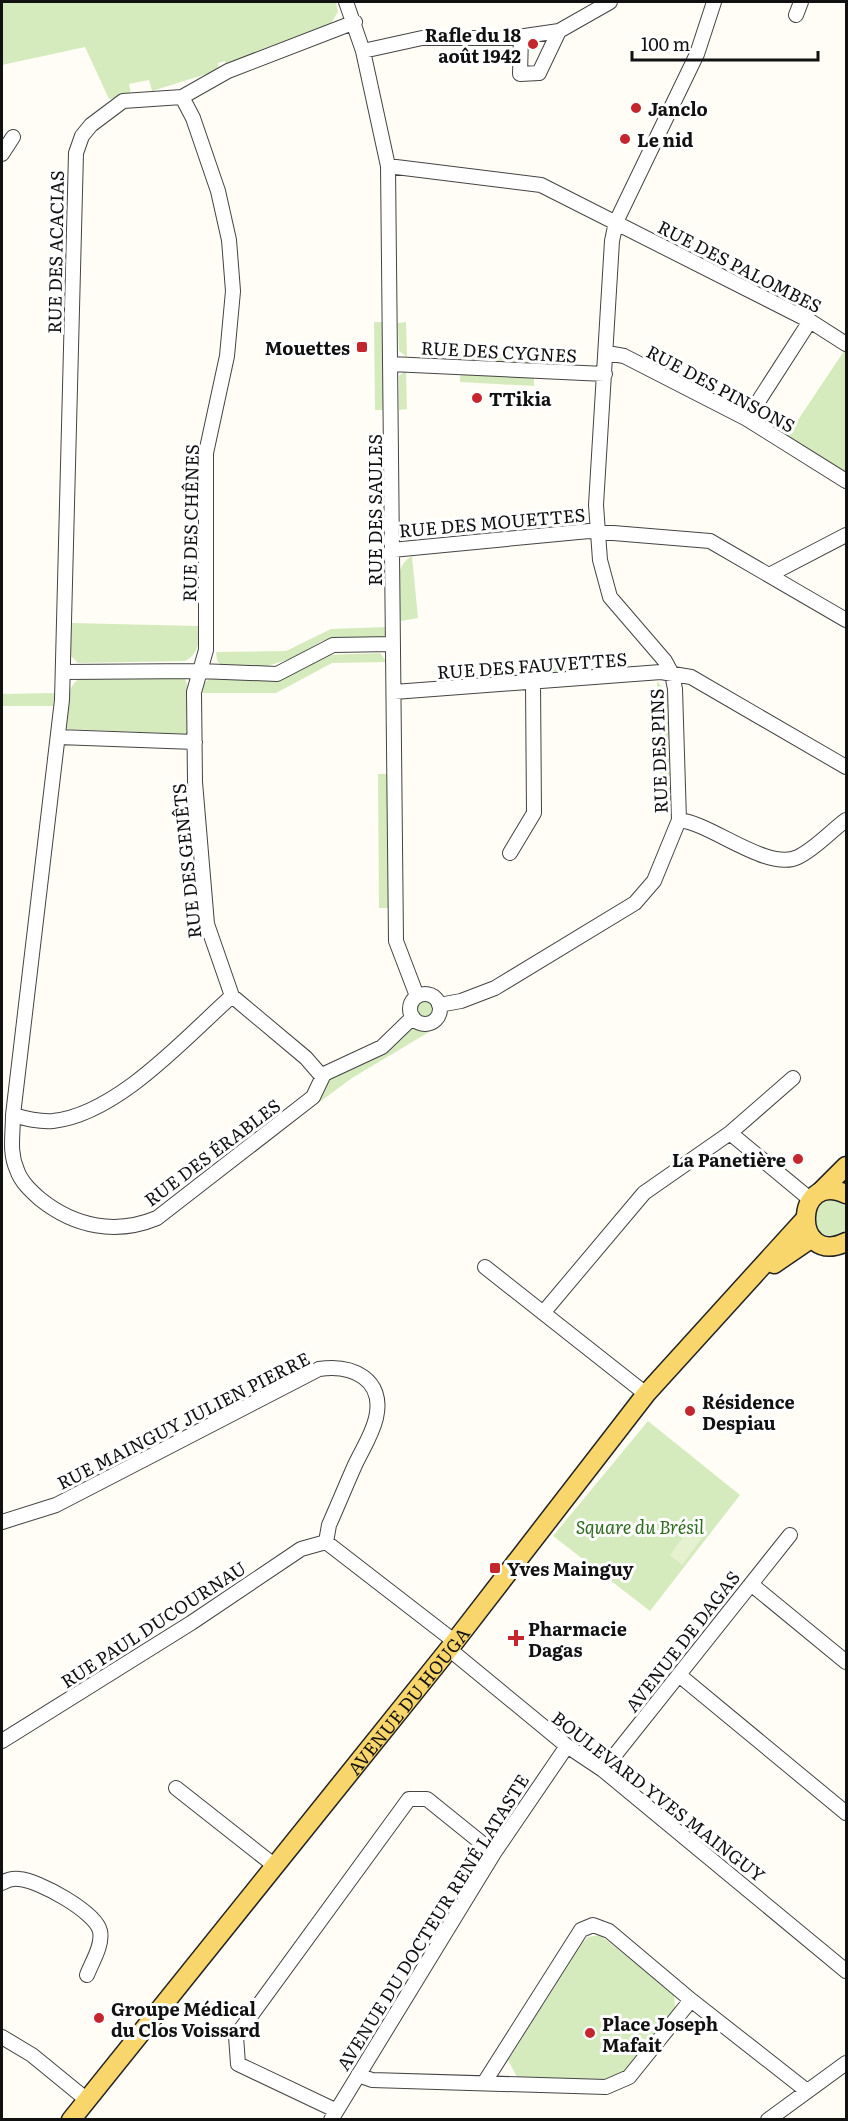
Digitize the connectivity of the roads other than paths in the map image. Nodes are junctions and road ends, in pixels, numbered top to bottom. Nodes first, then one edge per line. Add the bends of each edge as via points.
1 (346, 2) edge
2 (352, 2) edge
3 (610, 2) edge
4 (714, 2) edge
5 (801, 2) edge
6 (796, 15) dead end
7 (355, 22) junction
8 (560, 31) junction
9 (521, 36) junction
10 (363, 51) junction
11 (182, 97) junction
12 (13, 136) dead end
13 (2, 154) edge
14 (387, 166) junction
15 (616, 222) junction
16 (810, 321) junction
17 (846, 344) edge
18 (607, 353) junction
19 (392, 364) junction
20 (605, 374) junction
21 (747, 418) junction
22 (846, 481) edge
23 (596, 531) junction
24 (846, 535) edge
25 (392, 550) junction
26 (771, 574) junction
27 (846, 620) edge
28 (393, 644) junction
29 (199, 671) junction
30 (64, 672) junction
31 (672, 674) junction
32 (533, 683) junction
33 (394, 692) junction
34 (58, 737) junction
35 (195, 742) junction
36 (846, 767) edge
37 (679, 820) junction
38 (846, 820) edge
39 (510, 853) dead end
40 (232, 996) junction
41 (417, 996) junction
42 (439, 1005) junction
43 (413, 1017) junction
44 (324, 1074) junction
45 (793, 1078) dead end
46 (13, 1115) junction
47 (730, 1133) junction
48 (846, 1166) edge
49 (846, 1194) edge
50 (815, 1196) junction
51 (804, 1220) junction
52 (812, 1238) junction
53 (846, 1242) edge
54 (485, 1267) dead end
55 (750, 1283) junction
56 (543, 1313) junction
57 (646, 1394) junction
58 (2, 1522) edge
59 (790, 1535) dead end
60 (326, 1542) junction
61 (751, 1584) junction
62 (452, 1645) junction
63 (846, 1662) edge
64 (678, 1675) junction
65 (2, 1741) edge
66 (567, 1746) junction
67 (603, 1770) junction
68 (176, 1788) dead end
69 (846, 1813) edge
70 (494, 1854) junction
71 (275, 1866) junction
72 (2, 1883) edge
73 (846, 1971) edge
74 (87, 1975) dead end
75 (691, 2000) junction
76 (2, 2037) edge
77 (846, 2063) edge
78 (358, 2074) junction
79 (484, 2083) junction
80 (807, 2091) junction
81 (87, 2100) junction
82 (333, 2115) edge
83 (71, 2120) edge
84 (768, 2120) edge

1 - 7 street, RUE DES SAULES
2 - 7 street, RUE DES SAULES
3 - 8 street
4 - 15 street, RUE DES PINS via 697,54
5 - 6 street
7 - 10 street, RUE DES SAULES
7 - 11 street, RUE DES ACACIAS via 228,71
8 - 9 street
8 - 9 street via 539,74 520,74
9 - 10 street via 422,38
10 - 14 street, RUE DES SAULES
11 - 29 street, RUE DES CHÊNES via 218,191 232,275 227,356 206,453 206,650
11 - 30 street, RUE DES ACACIAS via 123,101 91,125 76,153
12 - 13 street
14 - 15 street, RUE DES PALOMBES via 541,185
14 - 19 street, RUE DES SAULES
15 - 16 street, RUE DES PALOMBES
15 - 18 street, RUE DES PINS
16 - 17 street, RUE DES PALOMBES
16 - 21 street
18 - 20 street, RUE DES PINS
18 - 21 street, RUE DES PINSONS via 624,356
19 - 20 street, RUE DES CYGNES
19 - 25 street, RUE DES SAULES
20 - 23 street, RUE DES PINS
21 - 22 street, RUE DES PINSONS
23 - 25 street, RUE DES MOUETTES
23 - 26 street, RUE DES MOUETTES via 710,541
23 - 31 street, RUE DES PINS via 610,597 650,641
24 - 26 street
25 - 28 street, RUE DES SAULES
26 - 27 street, RUE DES MOUETTES
28 - 29 street via 333,645 277,674
28 - 33 street, RUE DES SAULES
29 - 30 street
29 - 35 street, RUE DES GENÊTS via 194,692
30 - 34 street, RUE DES ÉRABLES
31 - 32 street, RUE DES FAUVETTES
31 - 36 street, RUE DES FAUVETTES via 691,677
31 - 37 street, RUE DES PINS
32 - 33 street, RUE DES FAUVETTES
32 - 39 street via 534,813
33 - 41 street, RUE DES SAULES via 396,941
34 - 35 street
34 - 46 street, RUE DES ÉRABLES
35 - 40 street, RUE DES GENÊTS via 207,924
37 - 38 street via 768,856 788,860 798,857
37 - 42 street, RUE DES PINS via 654,882 635,903 495,988 479,996
40 - 44 street
40 - 46 street via 139,1081 101,1104 56,1120 36,1121
41 - 42 street via 430,995
41 - 43 street via 411,1004
42 - 43 street via 439,1014 433,1021 420,1023
43 - 44 street via 382,1047
44 - 46 street, RUE DES ÉRABLES via 313,1097 157,1218 138,1226 82,1224 58,1214 38,1197 17,1172 10,1148
45 - 47 street
47 - 50 street
47 - 56 street via 644,1193
48 - 50 main road
49 - 50 main road via 833,1189
50 - 51 main road
51 - 52 main road
51 - 55 main road
52 - 53 main road via 828,1246
52 - 55 main road
54 - 56 street
55 - 57 main road, AVENUE DU HOUGA
56 - 57 street
57 - 62 main road, AVENUE DU HOUGA
58 - 60 street, RUE MAINGUY JULIEN PIERRE via 56,1505 319,1369 338,1366 366,1379 377,1396 376,1418
59 - 61 street, AVENUE DE DAGAS
60 - 62 street
60 - 65 street, RUE PAUL DUCOURNAU via 301,1549
61 - 63 street
61 - 64 street, AVENUE DE DAGAS
62 - 66 street, BOULEVARD YVES MAINGUY
62 - 71 main road, AVENUE DU HOUGA
64 - 67 street, AVENUE DE DAGAS
64 - 69 street
66 - 67 street, BOULEVARD YVES MAINGUY
66 - 70 street, AVENUE DU DOCTEUR RENÉ LATASTE
67 - 73 street, BOULEVARD YVES MAINGUY
68 - 71 street
70 - 78 street, AVENUE DU DOCTEUR RENÉ LATASTE
70 - 82 street via 428,1799 409,1799 236,2036 238,2064
71 - 81 main road, AVENUE DU HOUGA
72 - 74 street via 21,1879 90,1914 101,1938
75 - 79 street via 629,2077 606,2087
75 - 79 street via 609,1931 593,1925 581,1930
75 - 80 street
76 - 81 street via 32,2055
77 - 80 street
78 - 79 street via 372,2080
78 - 82 street, AVENUE DU DOCTEUR RENÉ LATASTE
80 - 84 street
81 - 83 main road, AVENUE DU HOUGA

